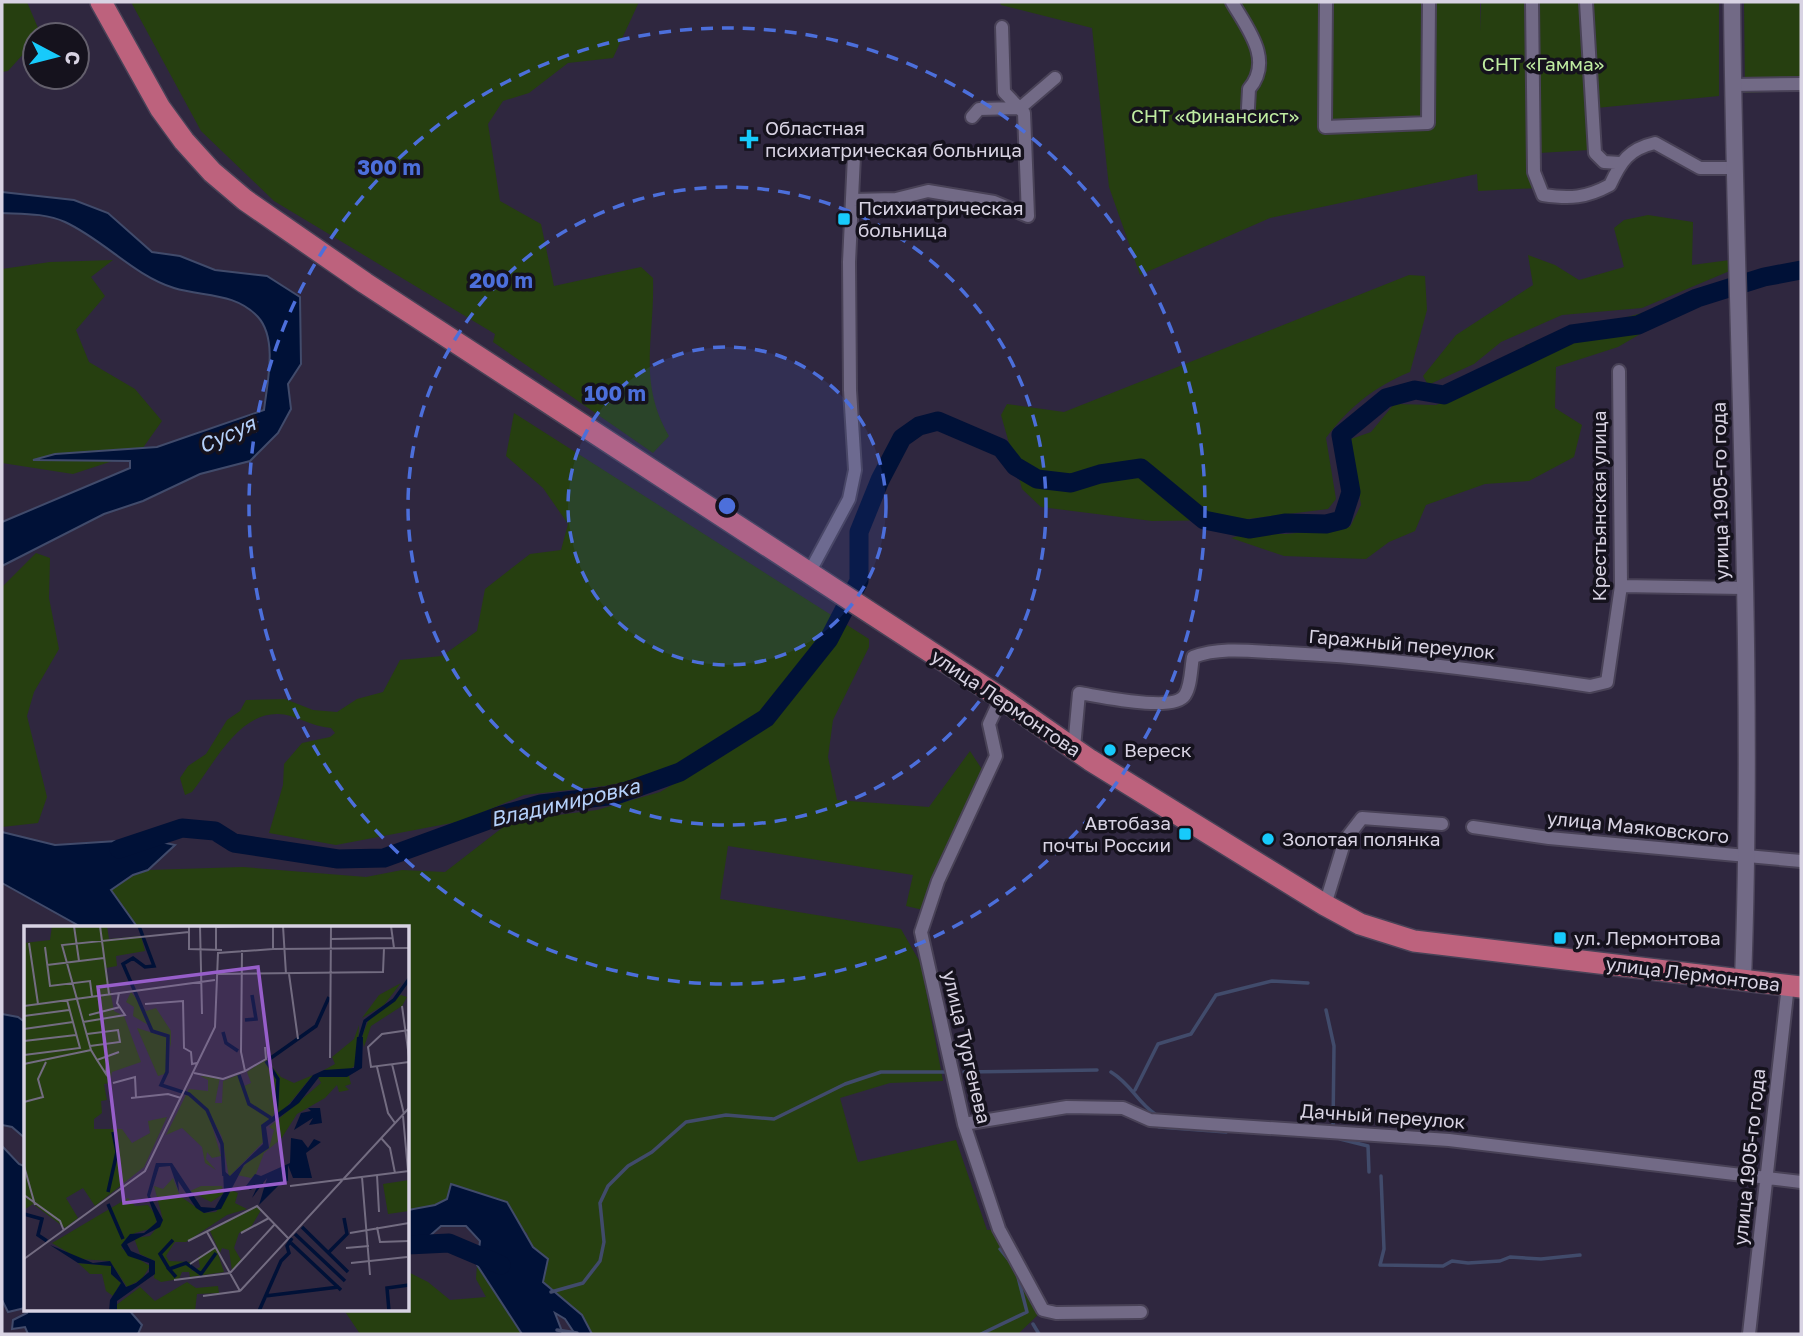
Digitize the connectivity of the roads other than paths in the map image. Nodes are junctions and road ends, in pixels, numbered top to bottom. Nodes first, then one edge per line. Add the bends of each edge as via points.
1 (101, 2) edge
2 (1232, 2) edge
3 (1326, 2) edge
4 (1429, 2) edge
5 (1532, 2) edge
6 (1586, 2) edge
7 (1732, 2) edge
8 (1002, 27) dead end
9 (1055, 78) dead end
10 (1801, 84) edge
11 (1733, 85) junction
12 (1020, 107) junction
13 (1248, 108) dead end
14 (972, 117) dead end
15 (854, 156) dead end
16 (1620, 163) junction
17 (1735, 168) junction
18 (852, 200) junction
19 (1619, 371) dead end
20 (808, 575) junction
21 (1621, 586) junction
22 (1743, 588) junction
23 (1607, 682) joint
24 (1001, 698) junction
25 (1074, 748) junction
26 (1442, 824) dead end
27 (1472, 827) dead end
28 (1747, 857) junction
29 (1801, 861) edge
30 (1325, 905) junction
31 (1743, 981) junction
32 (1795, 986) edge
33 (964, 1124) junction
34 (1768, 1178) junction
35 (1801, 1182) edge
36 (1141, 1312) dead end
37 (1749, 1334) edge

1 - 20 highway, улица Лермонтова via 160,108 184,141 212,172 256,208
2 - 13 street via 1258,48 1260,66 1249,89
3 - 4 street via 1325,127 1428,123
5 - 16 street via 1534,172 1543,195 1588,197 1610,185
6 - 16 street via 1595,153 1604,162
7 - 11 street, улица 1905-го года
8 - 12 street via 1004,92
9 - 12 street
10 - 11 street
11 - 17 street, улица 1905-го года
12 - 14 street via 979,109
12 - 18 street via 1024,113 1028,216 994,202 928,191 896,199
15 - 18 street
16 - 17 street via 1635,148 1655,143 1700,168
17 - 22 street, улица 1905-го года
18 - 20 street via 850,390 855,470 849,499
19 - 21 street, Крестьянская улица
20 - 24 highway, улица Лермонтова
21 - 22 street
21 - 23 street, Крестьянская улица
22 - 28 street, улица 1905-го года
23 - 25 street, Гаражный переулок via 1590,686 1484,670 1213,650 1193,657 1186,694 1177,702 1079,693
24 - 25 highway, улица Лермонтова
24 - 33 street, улица Тургенева via 989,724 996,756 938,881 921,932
25 - 30 highway, улица Лермонтова
26 - 30 street via 1362,818 1345,840
27 - 28 street, улица Маяковского
28 - 29 street, улица Маяковского
28 - 31 street, улица 1905-го года
30 - 31 highway, улица Лермонтова via 1371,928 1414,941
31 - 32 highway, улица Лермонтова
32 - 34 street, улица 1905-го года
33 - 34 street, Дачный переулок via 1067,1107 1123,1108 1150,1119 1449,1140
33 - 36 street, улица Тургенева via 999,1229 1043,1310
34 - 35 street, Дачный переулок
34 - 37 street, улица 1905-го года

